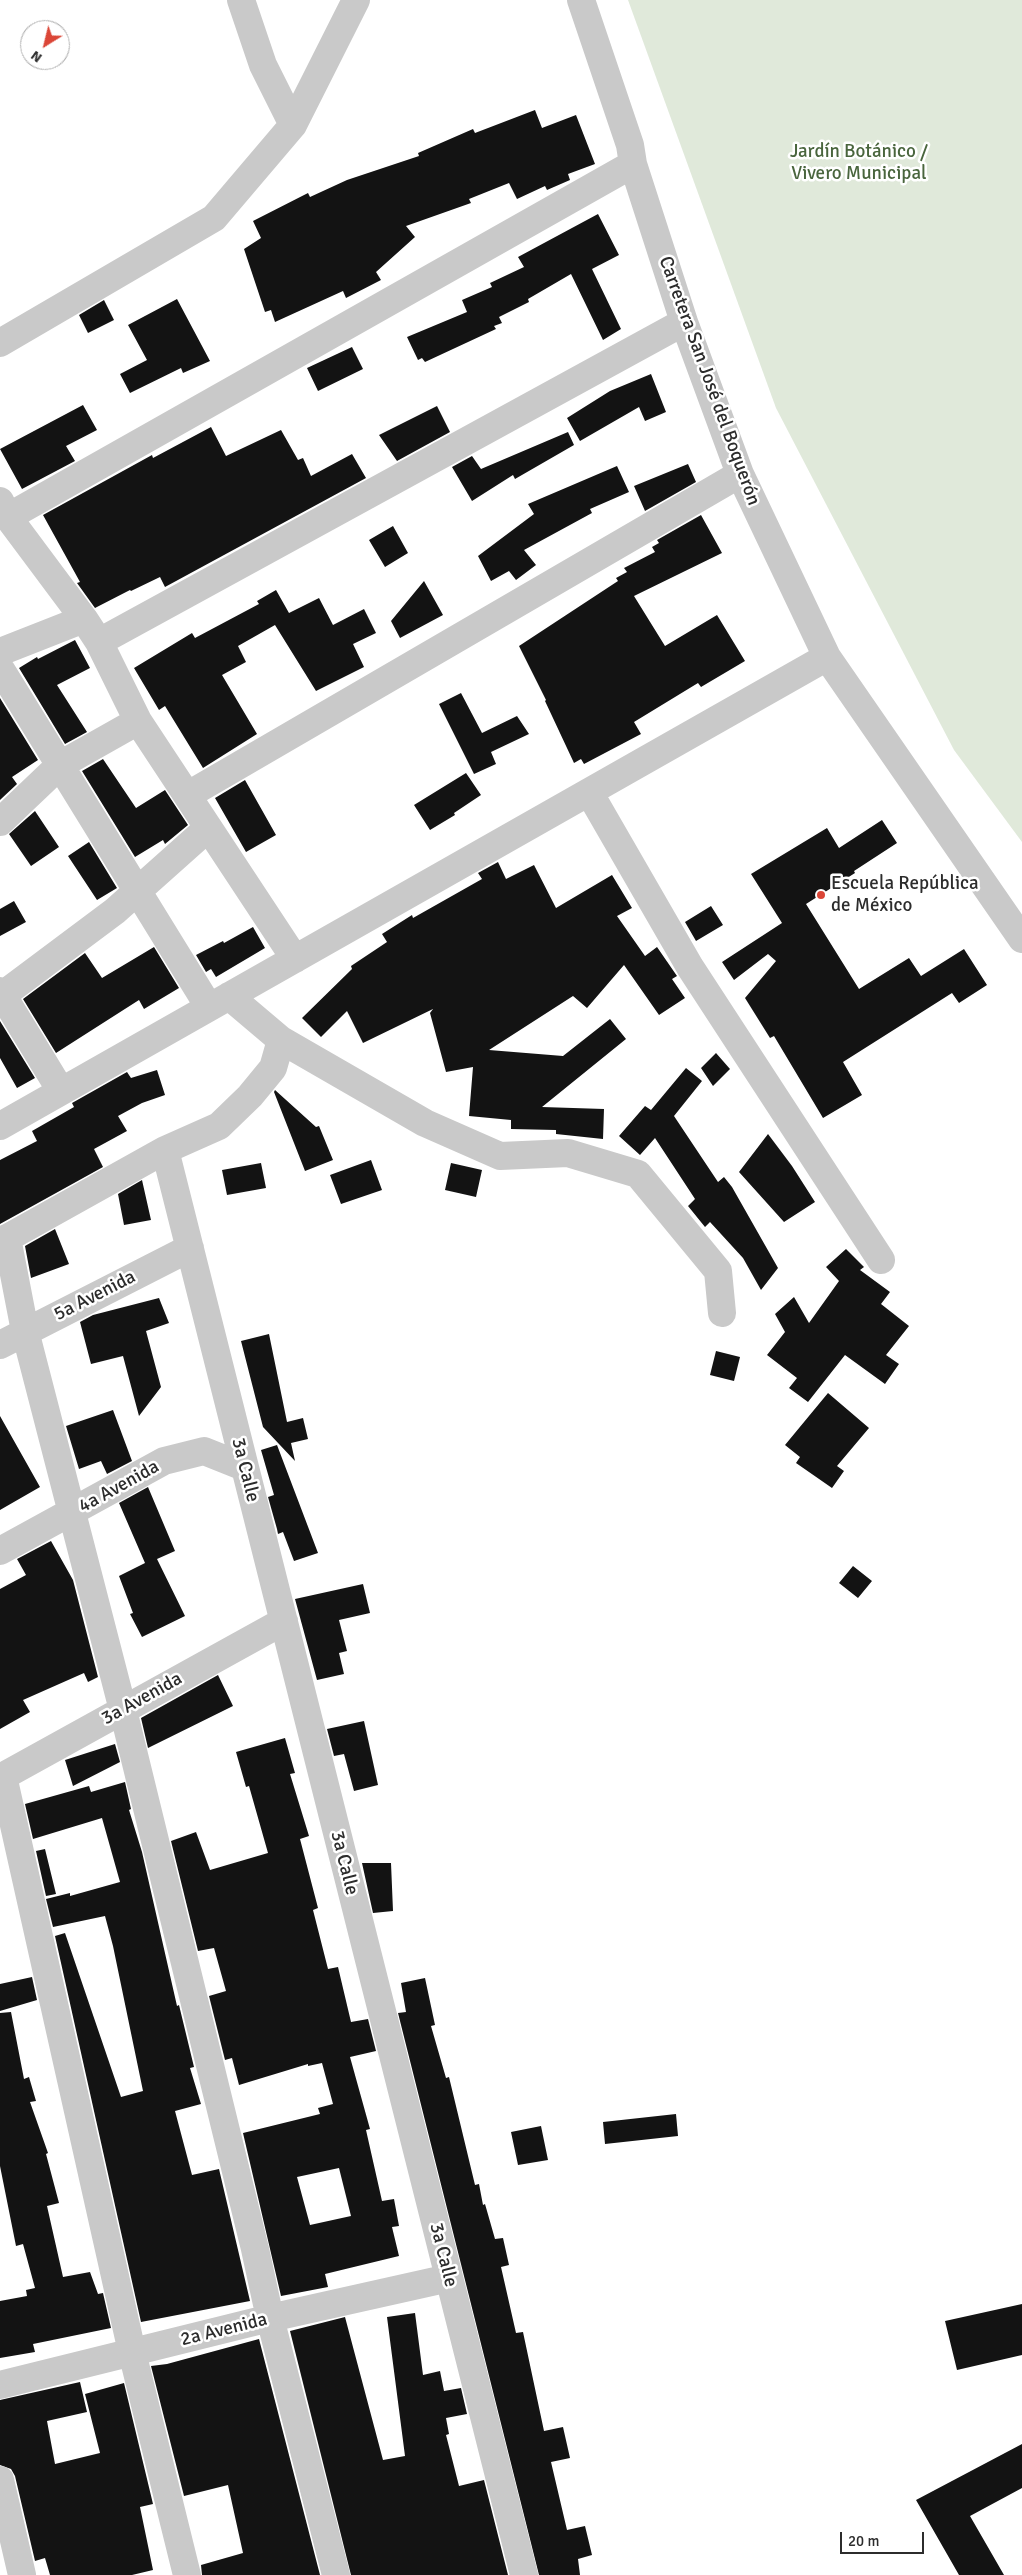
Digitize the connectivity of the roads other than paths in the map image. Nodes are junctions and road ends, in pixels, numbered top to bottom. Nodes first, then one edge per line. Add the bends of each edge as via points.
1 (241, 0) edge
2 (356, 0) edge
3 (581, 0) edge
4 (292, 124) junction
5 (633, 164) junction
6 (684, 322) junction
7 (0, 343) edge
8 (740, 474) junction
9 (4, 509) edge
10 (84, 619) junction
11 (99, 642) junction
12 (0, 652) edge
13 (827, 657) junction
14 (0, 668) edge
15 (138, 721) junction
16 (60, 765) junction
17 (589, 792) junction
18 (188, 795) junction
19 (0, 822) edge
20 (208, 828) junction
21 (137, 890) junction
22 (1022, 939) edge
23 (295, 959) junction
24 (1, 994) edge
25 (219, 1002) junction
26 (281, 1040) junction
27 (61, 1091) junction
28 (0, 1126) edge
29 (165, 1150) junction
30 (4, 1240) edge
31 (190, 1248) junction
32 (881, 1260) dead end
33 (722, 1313) dead end
34 (26, 1331) junction
35 (0, 1345) edge
36 (244, 1467) junction
37 (74, 1512) junction
38 (0, 1551) edge
39 (284, 1621) junction
40 (124, 1710) junction
41 (1, 1777) edge
42 (449, 2278) junction
43 (270, 2318) junction
44 (132, 2352) junction
45 (0, 2385) edge
46 (0, 2480) edge
47 (22, 2575) edge
48 (187, 2575) edge
49 (336, 2575) edge
50 (524, 2575) edge

1 - 4 street via 263,65
2 - 4 street
3 - 5 street, Carretera San José del Boquerón via 630,144
4 - 7 street via 214,218
5 - 6 street, Carretera San José del Boquerón
5 - 9 street
6 - 8 street, Carretera San José del Boquerón
6 - 11 street
8 - 13 street, Carretera San José del Boquerón
8 - 18 street
9 - 10 street
10 - 11 street
10 - 12 street
11 - 15 street
13 - 17 street
13 - 22 street, Carretera San José del Boquerón
14 - 16 street
15 - 16 street
15 - 18 street
16 - 19 street
16 - 21 street
17 - 23 street
17 - 32 street via 690,967
18 - 20 street
20 - 21 street
20 - 23 street
21 - 24 street via 115,911
21 - 25 street
23 - 25 street
24 - 27 street
25 - 26 street
25 - 27 street
26 - 29 street via 273,1068 250,1096 218,1126
26 - 33 street via 425,1123 500,1156 568,1153 638,1174 718,1271
27 - 28 street
29 - 30 street
29 - 31 street, 3a Calle
30 - 34 street
31 - 34 street, 5a Avenida
31 - 36 street, 3a Calle
34 - 35 street, 5a Avenida
34 - 37 street
36 - 37 street, 4a Avenida via 204,1451 164,1461
36 - 39 street, 3a Calle
37 - 38 street, 4a Avenida
37 - 40 street
39 - 40 street, 3a Avenida
39 - 42 street, 3a Calle
40 - 41 street, 3a Avenida
40 - 43 street
41 - 44 street
42 - 43 street, 2a Avenida
42 - 50 street, 3a Calle
43 - 44 street, 2a Avenida
43 - 49 street
44 - 45 street, 2a Avenida
44 - 48 street
46 - 47 street

